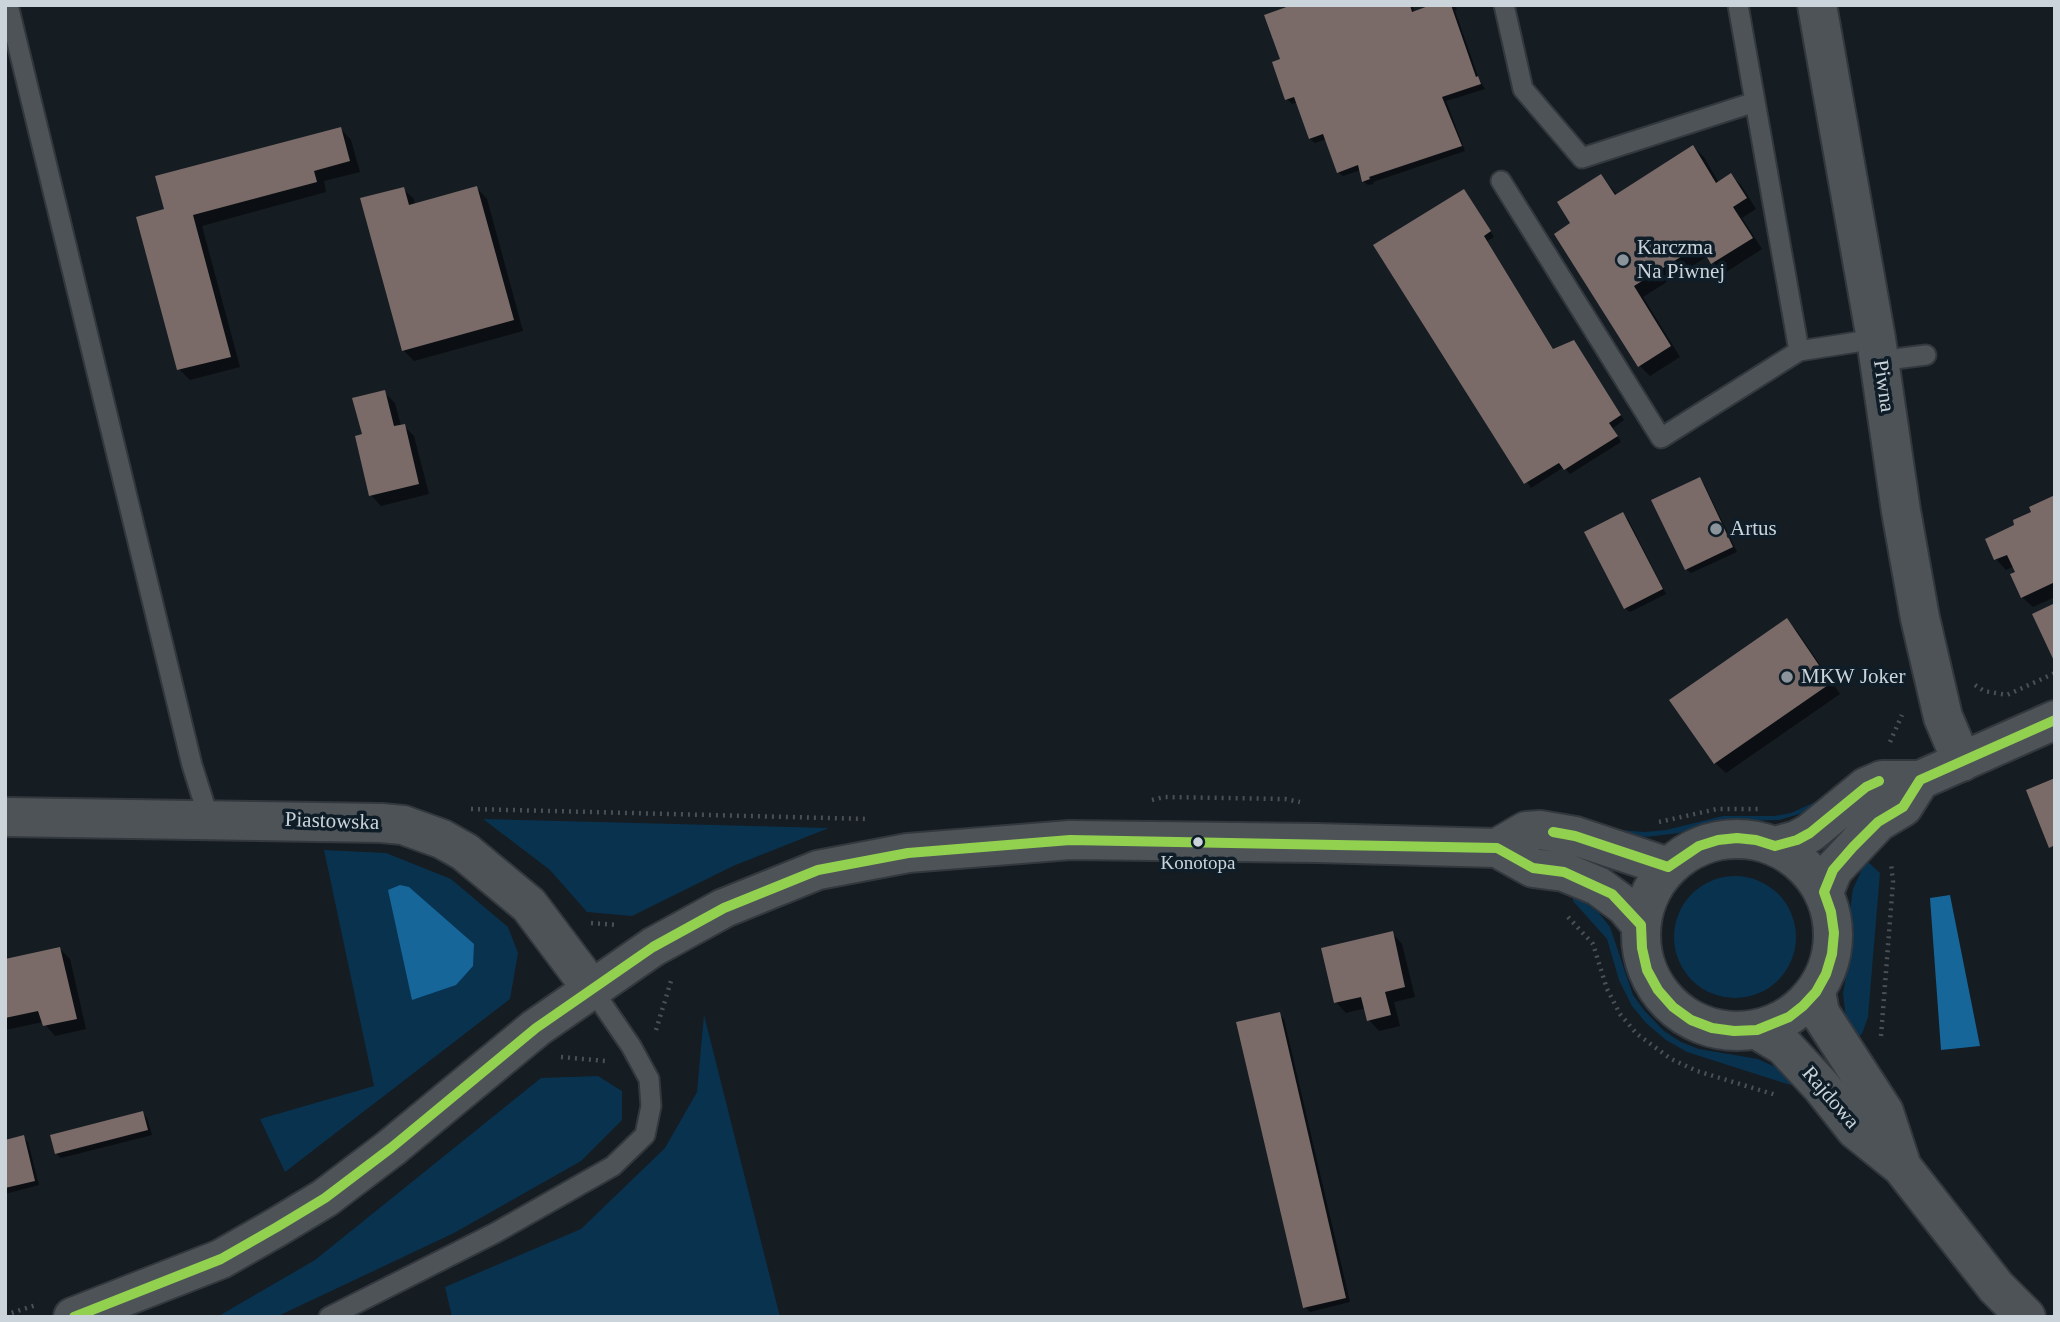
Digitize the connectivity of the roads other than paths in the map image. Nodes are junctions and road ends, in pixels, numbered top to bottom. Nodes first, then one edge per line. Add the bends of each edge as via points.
1 (8, 5) edge
2 (1504, 5) edge
3 (1738, 5) edge
4 (1816, 5) edge
5 (1755, 102) junction
6 (1501, 181) dead end
7 (1878, 350) junction
8 (1799, 351) junction
9 (1926, 355) dead end
10 (2055, 720) edge
11 (1962, 762) junction
12 (1920, 780) junction
13 (5, 817) edge
14 (209, 819) junction
15 (1772, 827) junction
16 (1497, 848) junction
17 (1668, 867) junction
18 (1824, 892) junction
19 (1641, 925) junction
20 (592, 989) junction
21 (1815, 992) junction
22 (1757, 1030) junction
23 (1902, 1167) junction
24 (73, 1317) edge
25 (329, 1317) edge
26 (2026, 1317) edge

1 - 14 lane via 192,765
2 - 5 lane via 1523,89 1582,158
3 - 5 lane
4 - 7 street, Piwna
5 - 8 lane
6 - 8 lane via 1661,438
7 - 8 lane
7 - 9 lane
7 - 11 street, Piwna via 1920,618 1943,717
10 - 11 street
11 - 12 street
12 - 15 street via 1882,780 1866,787 1797,840
12 - 18 street via 1903,807 1878,822 1833,870
13 - 14 street, Piastowska
14 - 20 street, Piastowska via 381,823 442,839 465,852 529,905
15 - 17 street via 1756,840 1737,838 1699,846
15 - 18 street
16 - 17 street via 1526,831 1540,830 1575,836
16 - 19 street via 1533,868 1564,872 1598,886
16 - 20 street via 1069,840 908,853 818,870 724,908 653,947
17 - 19 street via 1654,884
18 - 21 street via 1834,933 1826,974
19 - 22 street via 1647,970 1672,1007 1712,1028
20 - 24 street via 306,1210 221,1259
20 - 25 lane via 649,1079 651,1106 645,1135 613,1166 495,1233
21 - 22 street via 1789,1017
21 - 23 street, Rajdowa via 1820,1013 1884,1112
22 - 23 street, Rajdowa via 1784,1046 1856,1130
23 - 26 street, Rajdowa via 1996,1287

